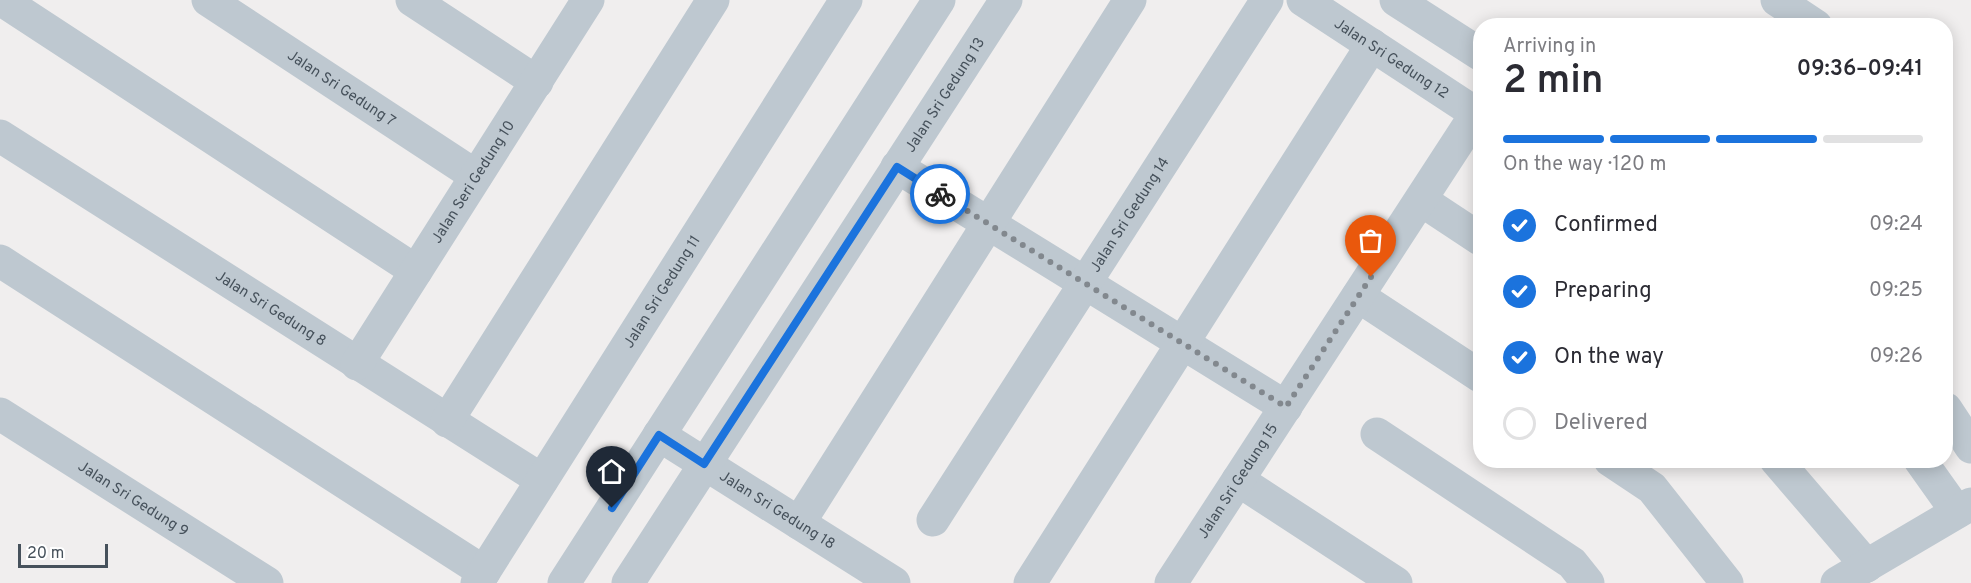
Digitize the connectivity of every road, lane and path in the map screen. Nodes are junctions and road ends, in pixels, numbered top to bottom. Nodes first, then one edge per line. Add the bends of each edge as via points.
1 (208, 0) edge
2 (412, 0) edge
3 (588, 0) edge
4 (713, 0) edge
5 (846, 0) edge
6 (939, 0) edge
7 (1006, 0) edge
8 (1130, 0) edge
9 (1267, 0) edge
10 (1303, 0) edge
11 (1396, 0) edge
12 (1778, 0) edge
13 (6, 11) edge
14 (1804, 18) edge
15 (1372, 45) junction
16 (1473, 50) edge
17 (537, 82) junction
18 (1473, 109) edge
19 (1473, 122) edge
20 (0, 136) edge
21 (897, 167) junction
22 (476, 176) junction
23 (1421, 200) junction
24 (987, 223) junction
25 (1473, 234) edge
26 (0, 261) edge
27 (416, 272) junction
28 (1084, 283) junction
29 (1358, 296) junction
30 (1182, 343) junction
31 (357, 364) junction
32 (1473, 371) edge
33 (1286, 407) junction
34 (0, 414) edge
35 (1953, 420) edge
36 (447, 421) junction
37 (1377, 434) dead end
38 (659, 435) junction
39 (1971, 447) edge
40 (704, 464) junction
41 (1622, 468) edge
42 (1783, 468) edge
43 (1927, 468) edge
44 (542, 480) junction
45 (1238, 480) junction
46 (1964, 508) edge
47 (933, 520) dead end
48 (799, 523) junction
49 (1867, 566) junction
50 (481, 578) edge
51 (267, 583) edge
52 (564, 583) edge
53 (628, 583) edge
54 (894, 583) edge
55 (1030, 583) edge
56 (1171, 583) edge
57 (1396, 583) edge
58 (1588, 583) edge
59 (1727, 583) edge
60 (1838, 583) edge

1 - 22 street, Jalan Sri Gedung 7
2 - 17 street
3 - 17 street, Jalan Seri Gedung 10
4 - 36 street
5 - 44 street, Jalan Sri Gedung 11
6 - 38 street
7 - 21 street, Jalan Sri Gedung 13
8 - 24 street
9 - 28 street, Jalan Sri Gedung 14
10 - 15 street, Jalan Sri Gedung 12
11 - 16 street
12 - 14 street
13 - 27 street
15 - 18 street, Jalan Sri Gedung 12
15 - 30 street
17 - 22 street, Jalan Seri Gedung 10
19 - 23 street, Jalan Sri Gedung 15
20 - 31 street, Jalan Sri Gedung 8
21 - 24 street
21 - 40 street, Jalan Sri Gedung 13
22 - 27 street, Jalan Seri Gedung 10
23 - 25 street
23 - 29 street, Jalan Sri Gedung 15
24 - 28 street
24 - 48 street
26 - 50 street
27 - 31 street, Jalan Seri Gedung 10
28 - 30 street
28 - 47 street, Jalan Sri Gedung 14
29 - 32 street
29 - 33 street, Jalan Sri Gedung 15
30 - 33 street
30 - 55 street
31 - 36 street, Jalan Sri Gedung 8
33 - 45 street, Jalan Sri Gedung 15
34 - 51 street, Jalan Sri Gedung 9
35 - 39 street
36 - 44 street, Jalan Sri Gedung 8
37 - 58 street via 1572,563
38 - 40 street, Jalan Sri Gedung 18
38 - 52 street
40 - 48 street, Jalan Sri Gedung 18
40 - 53 street, Jalan Sri Gedung 13
41 - 59 street via 1652,488
42 - 49 street
43 - 46 street
44 - 50 street, Jalan Sri Gedung 11
45 - 56 street, Jalan Sri Gedung 15
45 - 57 street
46 - 49 street
48 - 54 street, Jalan Sri Gedung 18
49 - 60 street

